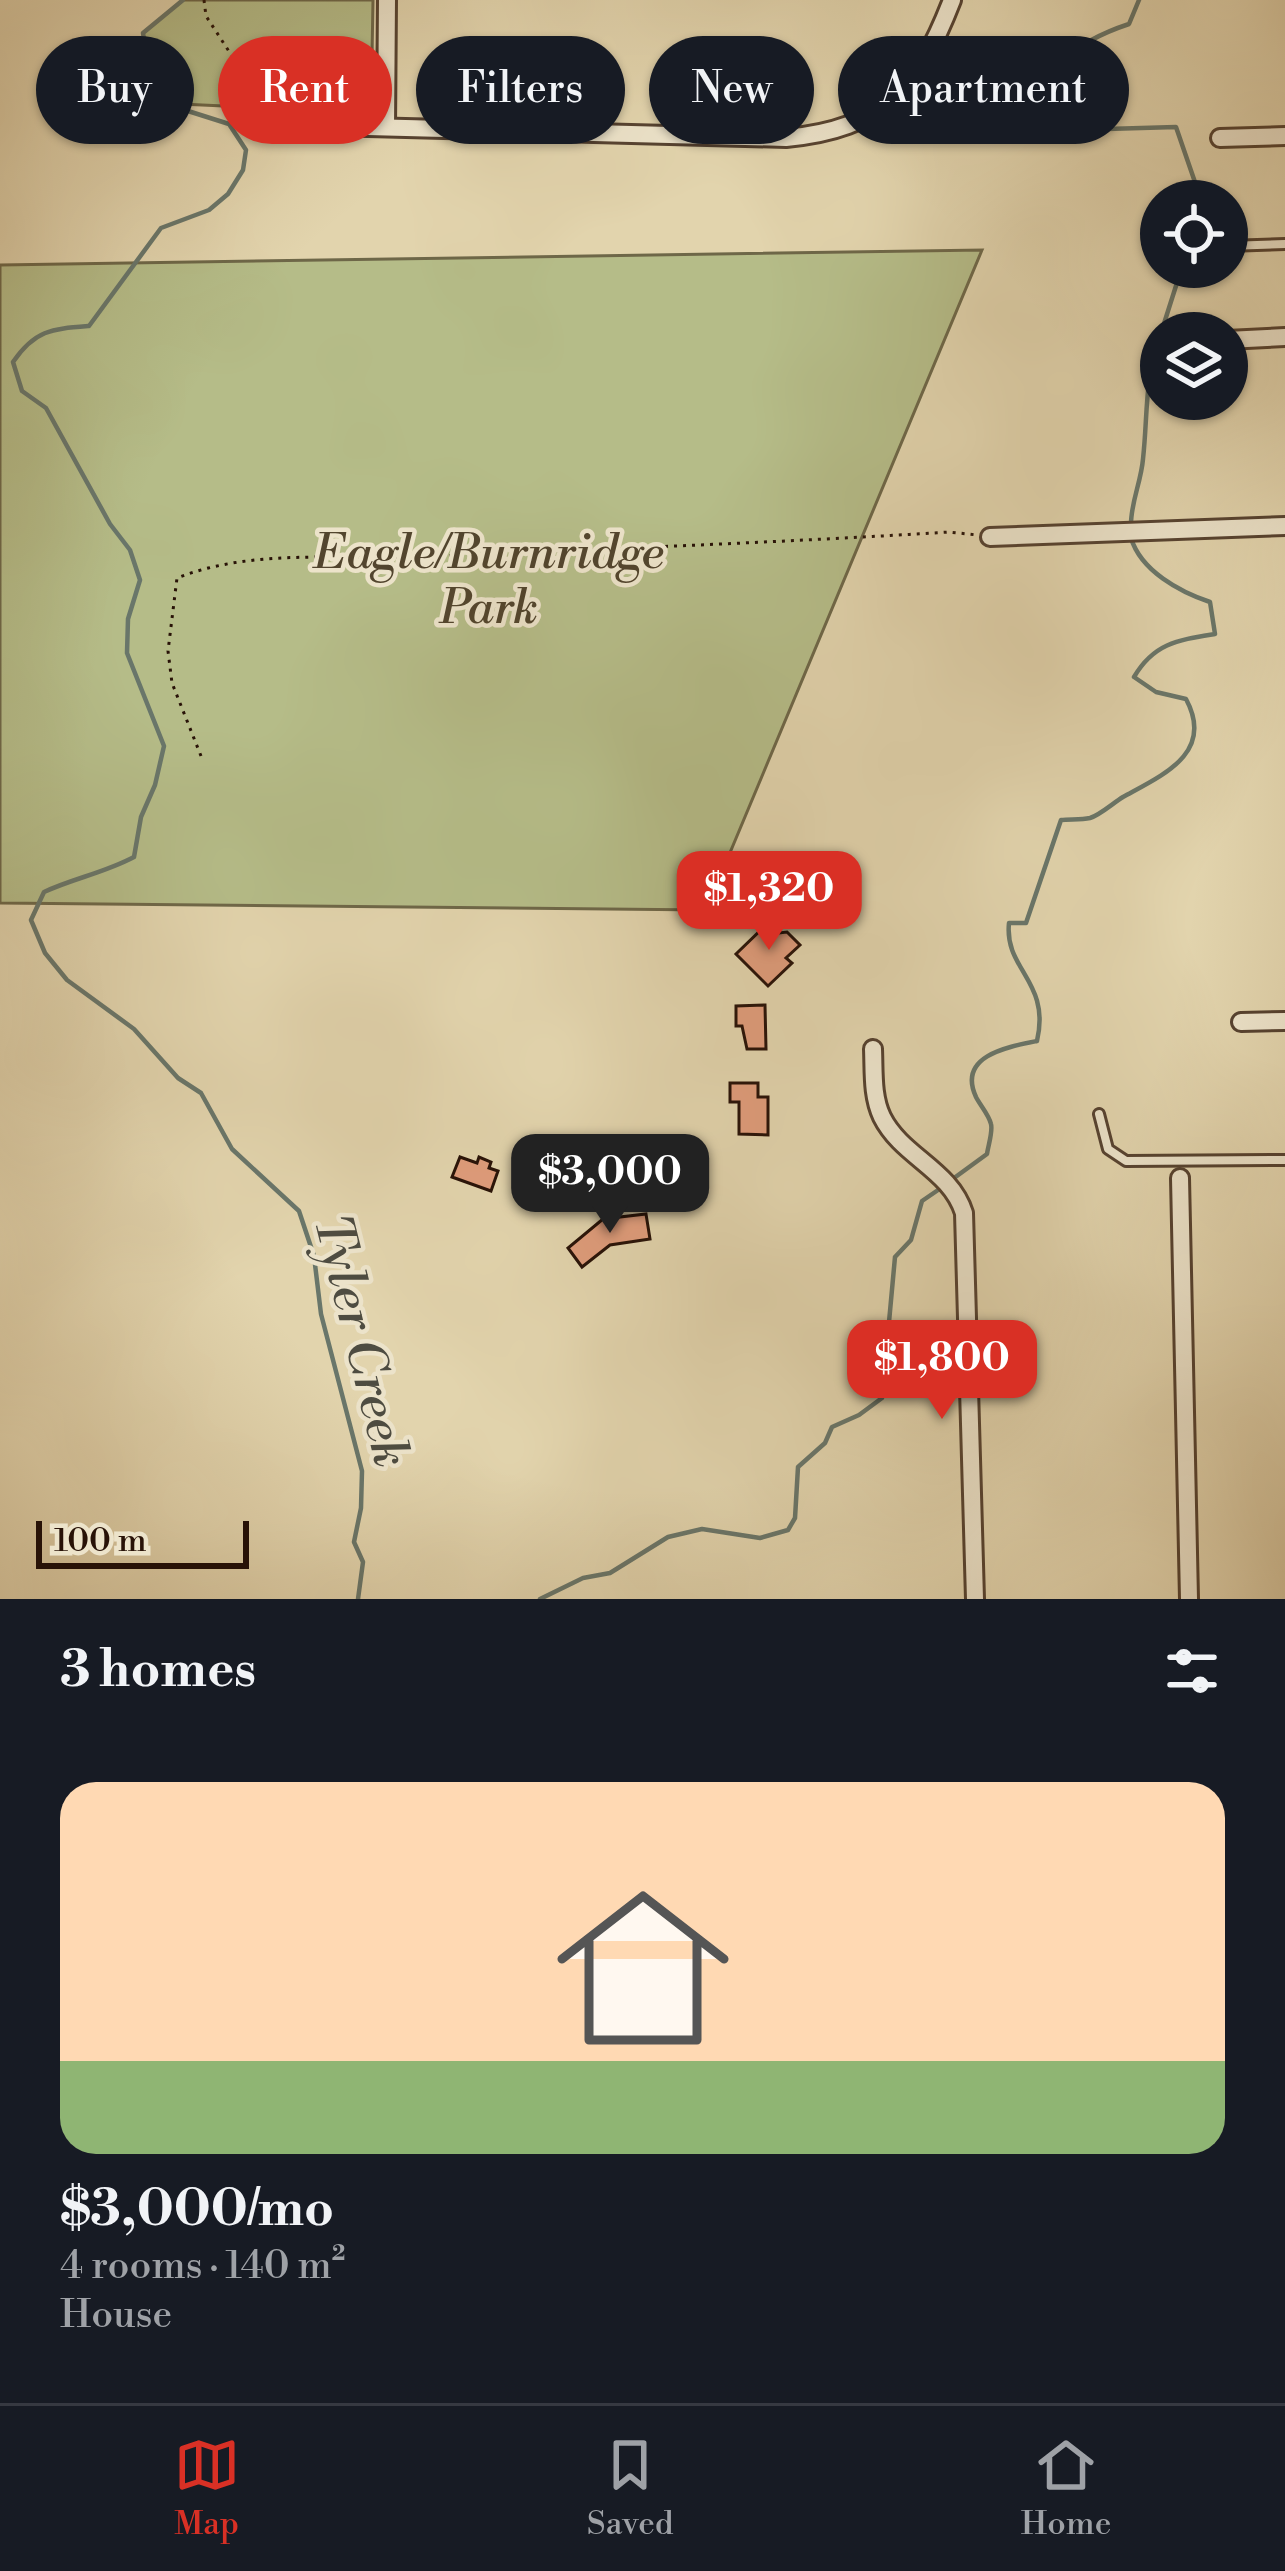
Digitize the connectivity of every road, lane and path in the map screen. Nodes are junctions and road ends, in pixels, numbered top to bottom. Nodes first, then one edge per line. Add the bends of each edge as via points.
1 (204, 0) edge
2 (387, 0) edge
3 (952, 0) edge
4 (219, 36) edge
5 (387, 36) edge
6 (392, 127) edge
7 (1285, 136) edge
8 (1220, 138) dead end
9 (1285, 244) edge
10 (1248, 245) edge
11 (1285, 337) edge
12 (1248, 339) edge
13 (1285, 526) edge
14 (990, 537) joint
15 (201, 756) dead end
16 (1285, 1021) edge
17 (1241, 1022) dead end
18 (873, 1049) dead end
19 (1099, 1114) dead end
20 (1285, 1160) edge
21 (1180, 1178) dead end
22 (975, 1599) edge
23 (1189, 1599) edge

1 - 4 path
2 - 5 street
3 - 6 street via 919,72 888,104 845,129 786,139
7 - 8 street
9 - 10 lane
11 - 12 street
13 - 14 street
14 - 15 path via 949,532 209,566 177,578 168,651
16 - 17 street
18 - 22 street via 884,1121 956,1193 964,1213
19 - 20 lane via 1108,1149 1126,1161
21 - 23 street

